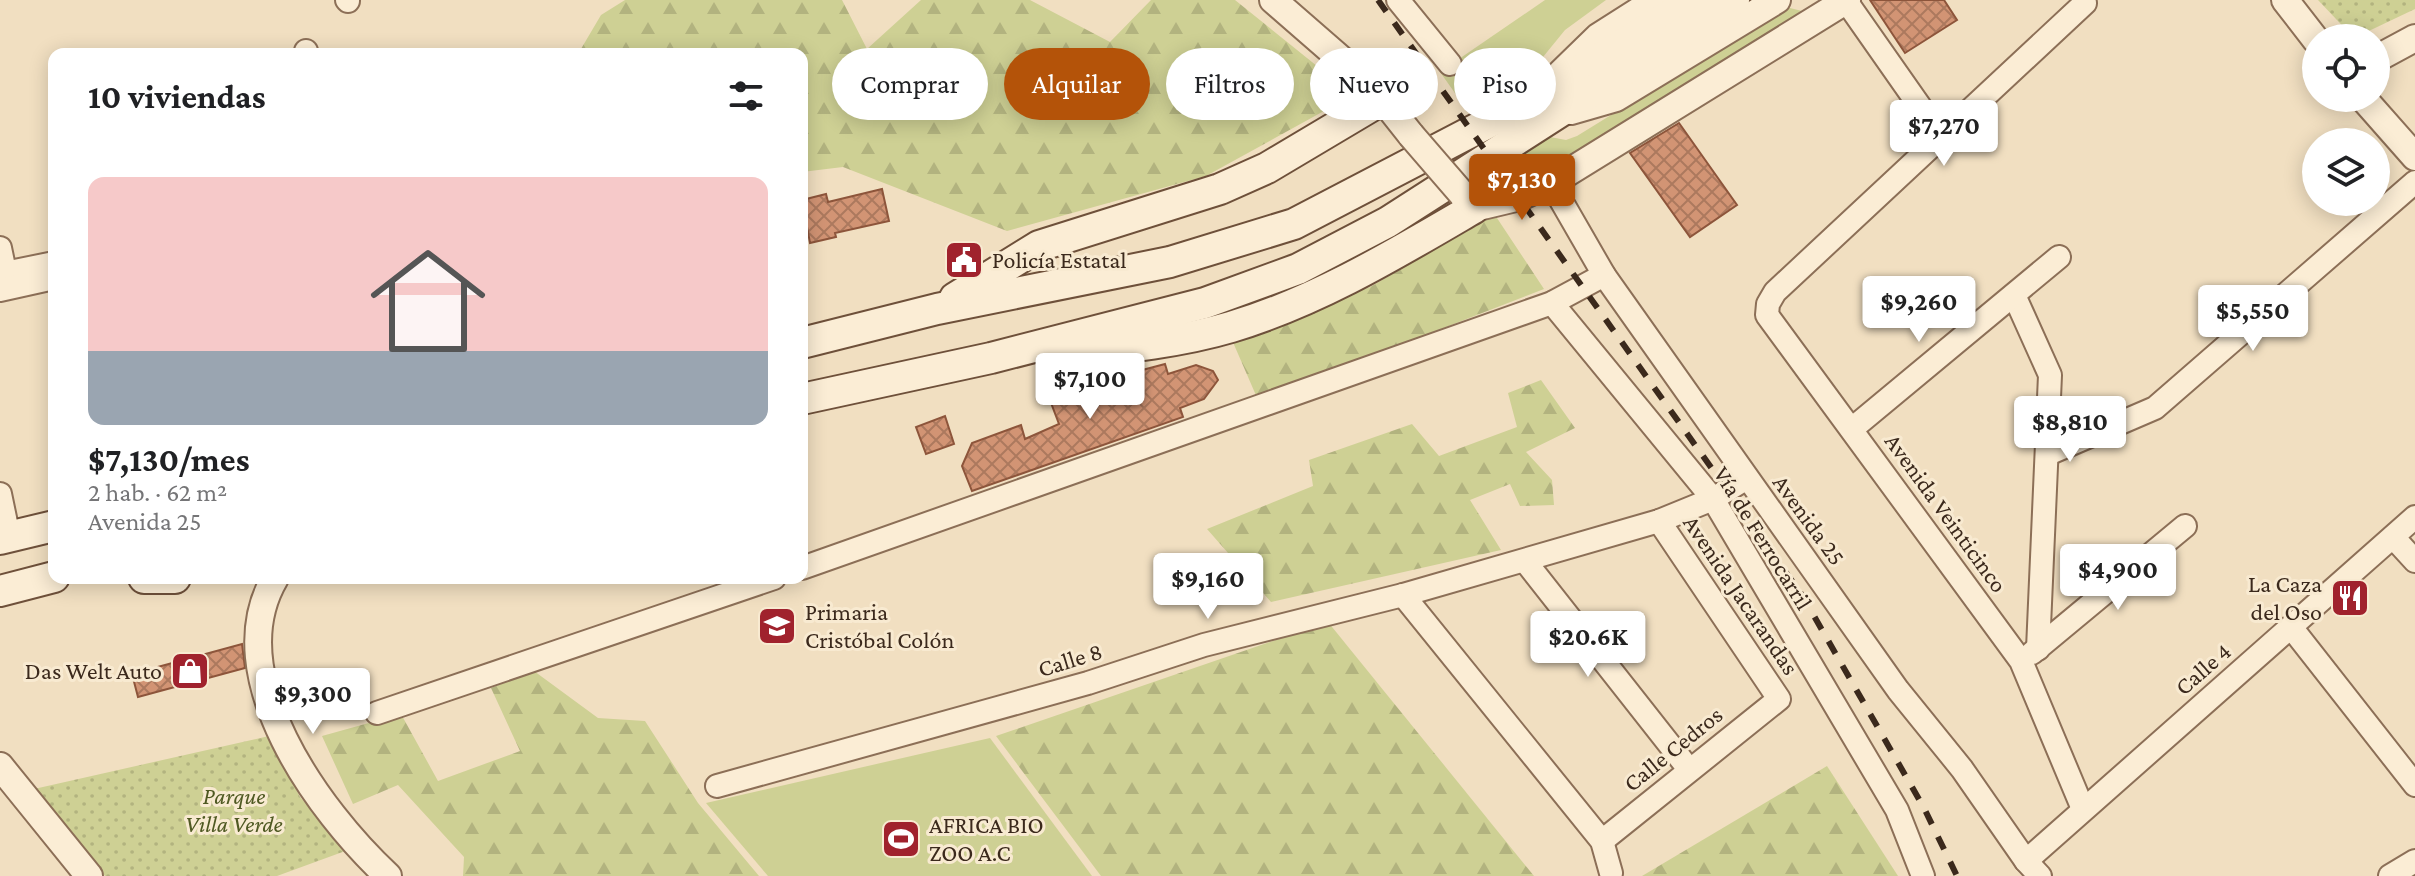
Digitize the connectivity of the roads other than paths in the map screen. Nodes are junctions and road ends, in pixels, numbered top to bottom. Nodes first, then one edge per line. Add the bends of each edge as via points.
1 (1273, 0) edge
2 (1398, 0) edge
3 (1656, 0) edge
4 (1694, 0) edge
5 (1734, 0) edge
6 (1777, 0) edge
7 (1845, 0) edge
8 (2285, 0) edge
9 (2085, 3) dead end
10 (2304, 24) edge
11 (2415, 38) edge
12 (1328, 48) edge
13 (2390, 51) edge
14 (1450, 64) dead end
15 (1556, 89) edge
16 (1556, 97) edge
17 (1556, 100) edge
18 (1556, 106) edge
19 (2375, 112) edge
20 (1348, 120) edge
21 (1399, 120) edge
22 (1515, 120) edge
23 (1525, 120) edge
24 (1942, 138) junction
25 (2415, 157) edge
26 (2415, 182) edge
27 (1551, 183) junction
28 (1468, 201) junction
29 (0, 248) edge
30 (2059, 257) dead end
31 (48, 265) edge
32 (1604, 275) junction
33 (48, 278) edge
34 (4, 281) edge
35 (2014, 295) junction
36 (1552, 303) junction
37 (937, 309) junction
38 (808, 341) edge
39 (991, 358) junction
40 (808, 398) edge
41 (1853, 428) junction
42 (2048, 454) junction
43 (1747, 478) junction
44 (0, 494) edge
45 (1713, 499) junction
46 (2415, 517) edge
47 (1659, 521) junction
48 (2185, 526) dead end
49 (48, 527) edge
50 (2393, 537) junction
51 (4, 538) edge
52 (1525, 561) junction
53 (2415, 561) edge
54 (808, 566) edge
55 (48, 579) edge
56 (272, 584) edge
57 (756, 584) edge
58 (0, 591) edge
59 (1403, 595) junction
60 (2291, 627) junction
61 (2030, 655) junction
62 (1779, 699) joint
63 (377, 713) dead end
64 (0, 766) edge
65 (1688, 768) junction
66 (2415, 785) edge
67 (717, 786) dead end
68 (2083, 809) junction
69 (1602, 841) junction
70 (2415, 861) edge
71 (2033, 869) edge
72 (1611, 873) dead end
73 (89, 876) edge
74 (388, 876) edge
75 (1923, 876) edge
76 (2390, 876) edge

1 - 12 street
2 - 14 street
3 - 15 street via 1598,37
4 - 16 main road
5 - 17 main road
6 - 18 street via 1616,98
7 - 24 street
7 - 27 street
8 - 10 street
9 - 24 street
11 - 13 street
19 - 25 street
20 - 37 main road via 1232,184 1039,246
21 - 28 street, bridge
22 - 37 main road via 1294,224 1170,262
23 - 39 main road via 1388,222 1298,269 1205,303
24 - 41 street, Avenida Veinticinco via 1768,304 1767,315
26 - 42 street via 2155,408
27 - 28 street via 1520,197
27 - 32 street, Avenida 25
28 - 39 main road via 1361,274 1231,327 1106,350
29 - 34 street
30 - 35 street
31 - 34 street
32 - 36 street
32 - 43 street, Avenida 25
33 - 34 street
35 - 41 street
35 - 42 street via 2050,375
36 - 45 street, Vía de Ferrocarril
36 - 54 street
37 - 38 main road
39 - 40 main road
41 - 61 street, Avenida Veinticinco
42 - 61 street
43 - 45 street, Calle 8
43 - 71 street, Avenida 25
44 - 51 street
45 - 47 street, Calle 8
45 - 75 street, Vía de Ferrocarril via 1897,810
46 - 50 street, Calle 4
47 - 52 street, Calle 8
47 - 62 street, Avenida Jacarandas
48 - 61 street
49 - 51 main road
50 - 53 street
50 - 60 street, Calle 4
52 - 59 street, Calle 8
52 - 65 street
55 - 58 main road
56 - 74 street via 258,646 272,709 312,792
57 - 63 street
59 - 67 street, Calle 8 via 1204,645 1088,683
59 - 69 street
60 - 66 street
60 - 68 street, Calle 4
61 - 68 street, Avenida Veinticinco
62 - 65 street, Calle Cedros
64 - 73 street
65 - 69 street, Calle Cedros
68 - 71 street, Calle 4
69 - 72 street
70 - 76 street

